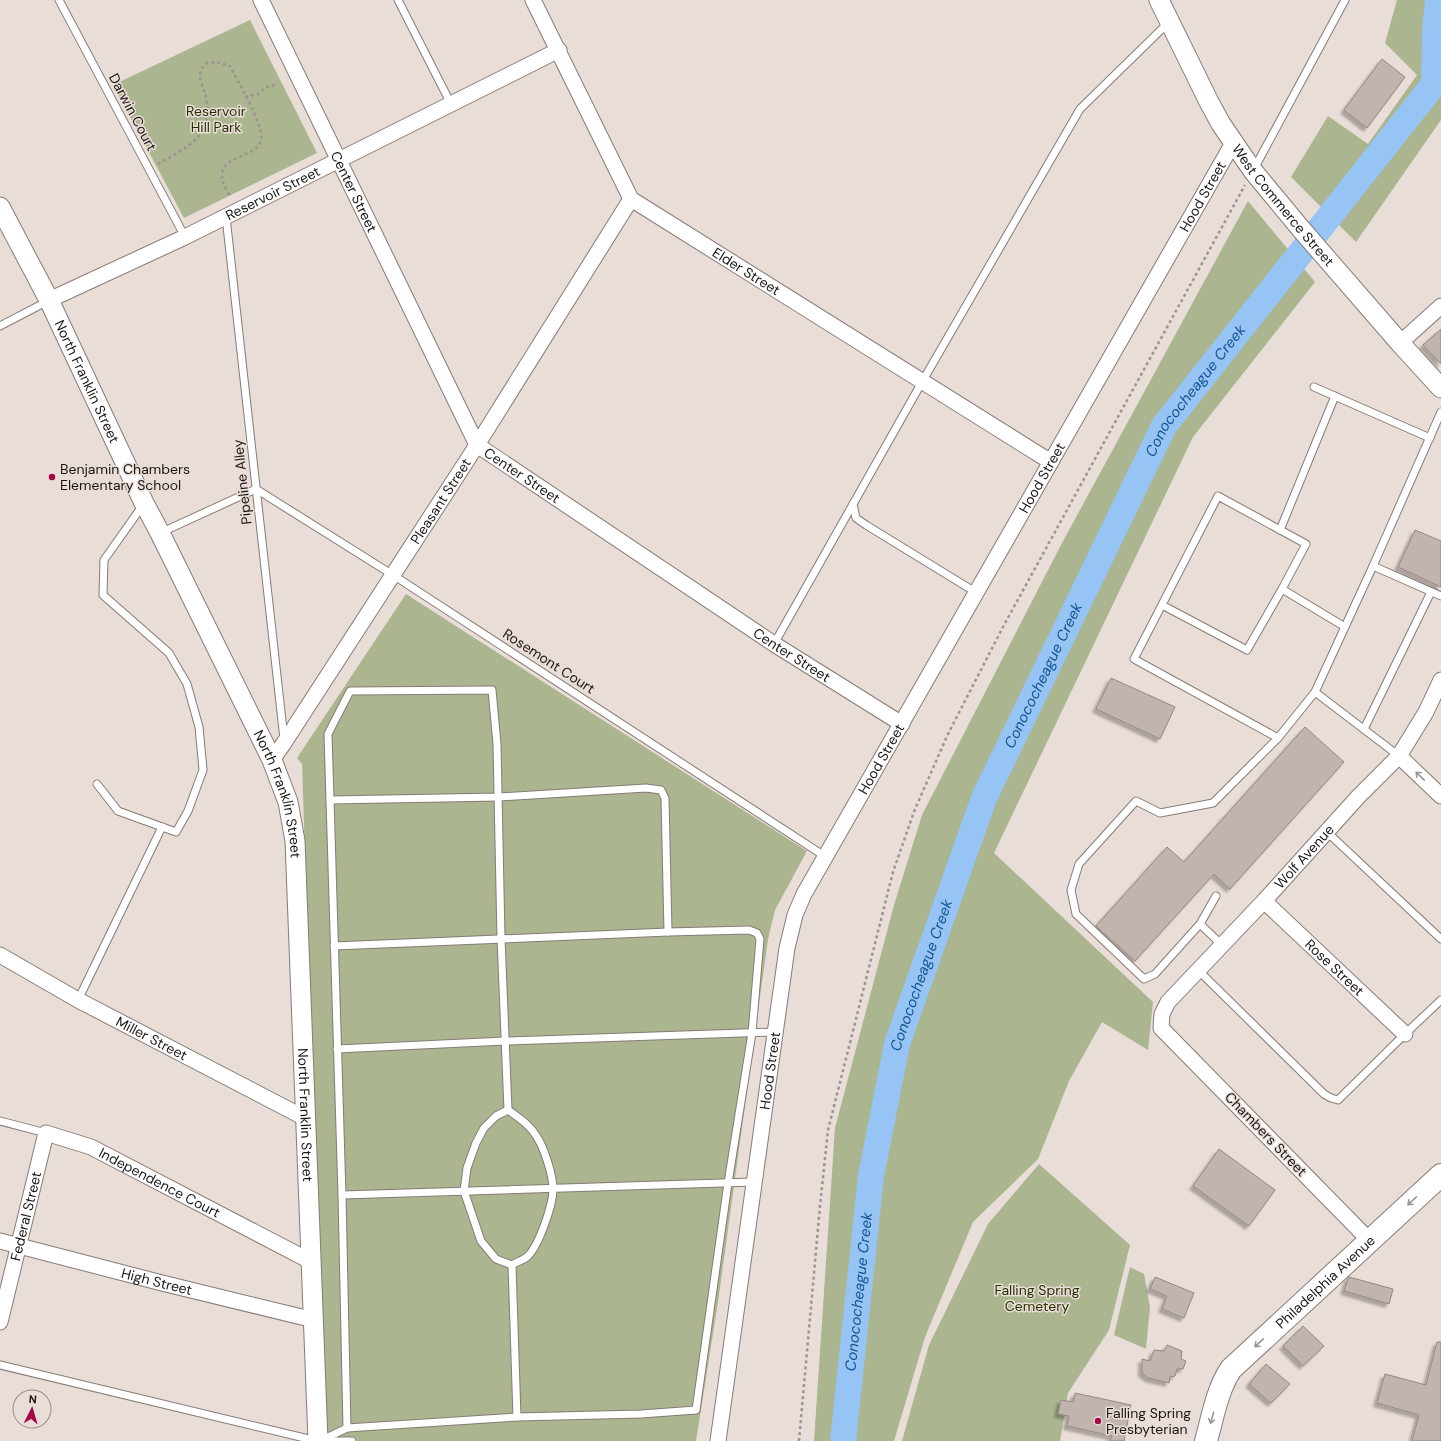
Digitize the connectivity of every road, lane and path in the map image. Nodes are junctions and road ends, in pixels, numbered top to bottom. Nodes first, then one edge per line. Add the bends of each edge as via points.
1 (59, 0) edge
2 (261, 0) edge
3 (398, 0) edge
4 (533, 0) edge
5 (1159, 0) edge
6 (1345, 0) edge
7 (1169, 22) junction
8 (558, 50) junction
9 (275, 85) dead end
10 (245, 97) junction
11 (451, 104) junction
12 (1233, 143) junction
13 (339, 160) junction
14 (149, 169) junction
15 (1253, 171) junction
16 (230, 196) dead end
17 (631, 199) junction
18 (226, 217) junction
19 (4, 218) edge
20 (185, 237) junction
21 (49, 300) junction
22 (1441, 306) edge
23 (0, 326) edge
24 (1400, 344) junction
25 (922, 382) junction
26 (1314, 387) dead end
27 (1441, 388) edge
28 (1335, 396) junction
29 (1441, 412) edge
30 (1430, 438) junction
31 (477, 445) junction
32 (1051, 462) junction
33 (256, 489) junction
34 (144, 503) junction
35 (853, 504) junction
36 (1280, 530) junction
37 (160, 533) junction
38 (1373, 566) junction
39 (393, 575) junction
40 (1282, 590) junction
41 (1431, 592) junction
42 (977, 593) junction
43 (1441, 596) edge
44 (1162, 605) junction
45 (1345, 627) junction
46 (774, 644) junction
47 (1441, 680) edge
48 (1316, 692) junction
49 (902, 724) junction
50 (1364, 730) junction
51 (1278, 738) junction
52 (284, 743) junction
53 (1399, 756) junction
54 (272, 760) junction
55 (97, 784) dead end
56 (1441, 796) edge
57 (499, 797) junction
58 (330, 800) junction
59 (162, 827) junction
60 (1327, 832) junction
61 (826, 857) junction
62 (1216, 896) dead end
63 (1264, 901) junction
64 (1200, 924) junction
65 (668, 932) junction
66 (501, 938) junction
67 (1441, 939) edge
68 (1222, 945) junction
69 (334, 946) junction
70 (0, 956) edge
71 (1198, 970) junction
72 (78, 1000) junction
73 (1441, 1000) edge
74 (1161, 1028) joint
75 (752, 1032) junction
76 (775, 1032) junction
77 (1405, 1034) junction
78 (504, 1041) junction
79 (337, 1049) junction
80 (508, 1110) junction
81 (305, 1118) junction
82 (0, 1121) edge
83 (46, 1134) junction
84 (1440, 1180) edge
85 (754, 1182) junction
86 (728, 1183) junction
87 (553, 1189) junction
88 (464, 1191) junction
89 (342, 1195) junction
90 (0, 1241) edge
91 (1370, 1241) junction
92 (18, 1246) junction
93 (312, 1262) junction
94 (512, 1264) junction
95 (314, 1320) junction
96 (0, 1322) edge
97 (0, 1365) edge
98 (517, 1417) junction
99 (347, 1428) junction
100 (318, 1441) edge
101 (328, 1441) edge
102 (352, 1441) edge
103 (718, 1441) edge
104 (799, 1441) edge
105 (1206, 1441) edge

1 - 14 lane, Darwin Court
2 - 13 street, Center Street
3 - 11 lane
4 - 8 street
5 - 7 street, West Commerce Street
6 - 15 lane
7 - 12 street, West Commerce Street via 1208,102
7 - 25 lane via 1080,109
8 - 11 street, Reservoir Street
8 - 17 street
9 - 10 path via 266,87 258,94
10 - 14 path via 230,66 216,62 207,63 201,69 200,75 208,102 207,116 200,135 182,150
10 - 16 path via 259,126 261,140 258,146 226,164 222,170 222,178
11 - 13 street, Reservoir Street
12 - 15 street, West Commerce Street
12 - 32 street, Hood Street
13 - 18 street, Reservoir Street
13 - 31 street, Center Street
14 - 20 lane, Darwin Court
15 - 24 street, West Commerce Street
15 - 104 path via 1004,625 948,734 915,809 894,872 828,1130
17 - 25 street, Elder Street
17 - 31 street, Pleasant Street
18 - 20 street, Reservoir Street
18 - 33 lane, Pipeline Alley
19 - 21 street, North Franklin Street
20 - 21 street, Reservoir Street
21 - 23 lane
21 - 34 street, North Franklin Street
22 - 24 street
24 - 27 street, West Commerce Street
25 - 32 street, Elder Street
25 - 35 lane
26 - 28 lane
28 - 30 lane
28 - 36 lane
29 - 30 lane
30 - 38 lane
31 - 39 street, Pleasant Street
31 - 46 street, Center Street
32 - 42 street, Hood Street
33 - 37 lane
33 - 39 lane, Rosemont Court
33 - 52 lane, Pipeline Alley
34 - 37 street, North Franklin Street
34 - 59 lane via 104,560 103,595 169,653 187,684 199,727 203,770 188,811 176,832
35 - 42 lane via 856,518
35 - 46 lane
36 - 40 lane via 1306,544
36 - 44 lane via 1218,496
37 - 54 street, North Franklin Street
38 - 41 lane
38 - 45 lane
39 - 52 street, Pleasant Street
39 - 61 lane, Rosemont Court
40 - 44 lane via 1247,650
40 - 45 lane
41 - 43 lane
41 - 50 lane
42 - 49 street, Hood Street
44 - 51 lane via 1134,659
45 - 48 lane
46 - 49 street, Center Street
47 - 53 street, Wolf Avenue via 1426,712
48 - 50 lane
48 - 51 lane
49 - 61 street, Hood Street
50 - 53 lane
51 - 64 lane via 1213,803 1160,813 1136,801 1079,864 1071,890 1076,914 1144,979 1155,974
52 - 54 street, Pleasant Street
56 -> 53 street
53 - 60 street, Wolf Avenue
54 - 81 street, North Franklin Street via 288,802 295,841
55 - 59 lane via 118,811
57 - 58 lane
57 - 58 lane via 492,690 350,691 328,734
57 - 65 lane via 646,788 661,790 665,798
57 - 66 lane
58 - 69 lane
59 - 72 lane
60 - 63 street, Wolf Avenue
60 - 67 lane
61 - 76 street, Hood Street via 795,915 787,948
62 - 64 lane
63 - 68 street, Wolf Avenue
63 - 77 street, Rose Street
64 - 68 lane
65 - 66 lane
65 - 75 lane via 749,930 757,933 760,939
66 - 69 lane
66 - 78 lane
68 - 71 street, Wolf Avenue
69 - 79 lane
70 - 72 street, Miller Street
71 - 74 street, Wolf Avenue via 1168,1002 1162,1014
71 - 77 lane via 1331,1098 1338,1100
72 - 81 street, Miller Street
73 - 77 lane
74 - 91 street, Chambers Street
75 - 76 lane
75 - 78 lane
75 - 86 lane
76 - 85 street, Hood Street
78 - 79 lane
78 - 80 lane
79 - 89 lane
80 - 87 lane via 537,1136 547,1158
80 - 88 lane via 496,1116 484,1128 468,1168
81 - 93 street, North Franklin Street
82 - 83 lane, Independence Court
83 - 92 street, Federal Street
83 - 93 street, Independence Court via 91,1147
84 -> 91 main road, Philadelphia Avenue
85 - 86 lane
85 - 103 street, Hood Street
86 - 87 lane
86 - 98 lane via 696,1410
87 - 88 lane
87 - 94 lane via 543,1232 528,1257
88 - 89 lane
88 - 94 lane via 481,1241 496,1259
89 - 99 lane
90 - 92 street, High Street
91 -> 105 main road, Philadelphia Avenue via 1238,1362 1226,1377 1218,1395
92 - 95 street, High Street
92 - 96 street, Federal Street
93 - 95 street, North Franklin Street
94 - 98 lane
95 - 100 street, North Franklin Street
97 - 100 lane
98 - 99 lane
99 - 100 lane
101 - 102 lane

